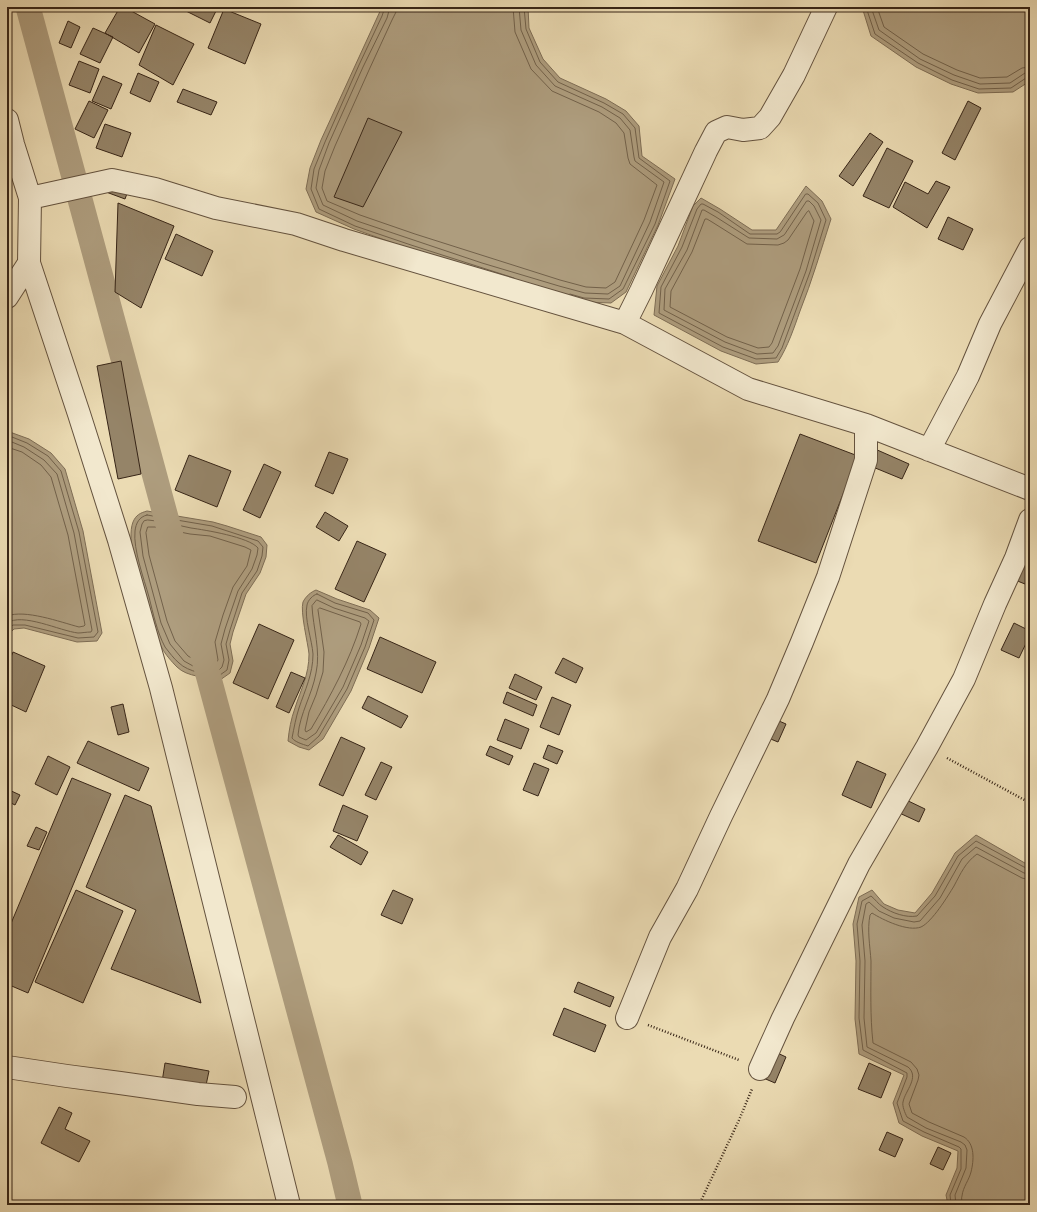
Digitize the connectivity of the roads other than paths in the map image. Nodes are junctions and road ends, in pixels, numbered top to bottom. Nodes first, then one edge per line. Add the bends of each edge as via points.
1 (826, 7) edge
2 (7, 120) edge
3 (38, 196) junction
4 (1030, 248) edge
5 (29, 263) junction
6 (7, 297) edge
7 (625, 323) junction
8 (866, 425) junction
9 (928, 450) junction
10 (1030, 489) edge
11 (1030, 520) edge
12 (627, 1018) road end
13 (7, 1067) edge
14 (760, 1069) road end
15 (236, 1097) dead end
16 (289, 1205) edge

1 - 7 street via 794,75 770,117 760,128 743,130 726,127 716,132
2 - 3 street via 13,144
3 - 5 street
3 - 7 street via 112,180 155,189 216,208 296,224
4 - 9 street via 990,324 968,376
5 - 6 street
5 - 16 street via 119,540 161,688
7 - 8 street via 748,389
8 - 9 street
8 - 12 street via 866,460 828,577 802,642 778,699 688,889 660,937
9 - 10 street
11 - 14 street via 964,679 859,864
13 - 15 street

